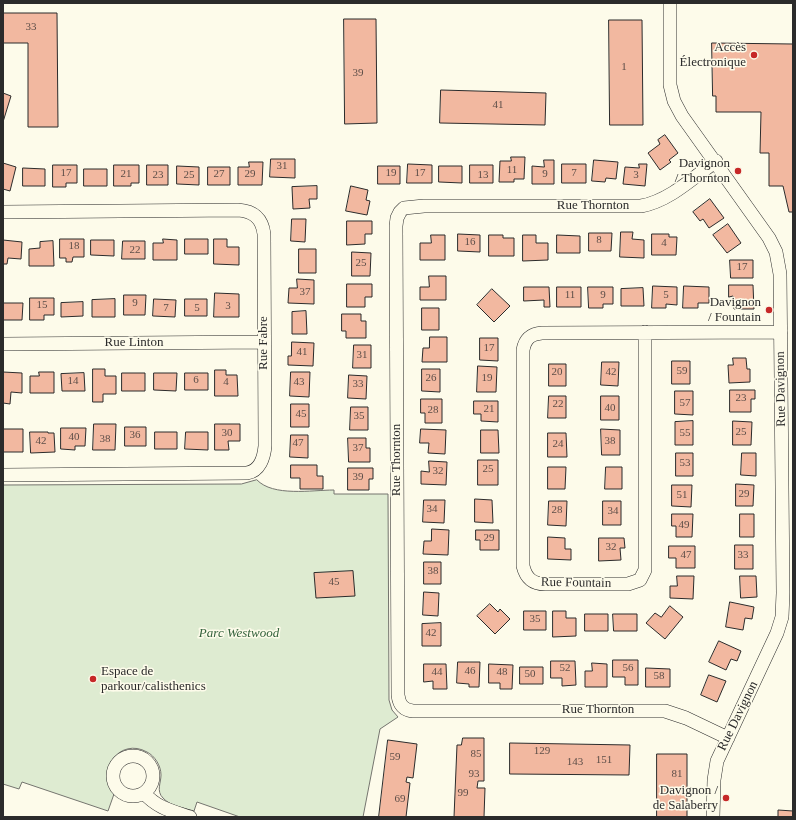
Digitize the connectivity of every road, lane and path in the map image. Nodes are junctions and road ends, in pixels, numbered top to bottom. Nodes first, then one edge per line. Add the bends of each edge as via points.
1 (670, 3) edge
2 (716, 161) junction
3 (3, 212) edge
4 (645, 332) junction
5 (781, 332) junction
6 (264, 342) junction
7 (3, 344) edge
8 (3, 475) edge
9 (728, 738) junction
10 (144, 792) dead end
11 (190, 817) edge
12 (713, 817) edge

1 - 2 street, Rue Davignon via 669,67 672,96 682,116
2 - 5 street, Rue Davignon via 762,227 776,252 780,274
2 - 9 street, Rue Thornton via 666,196 641,206 424,206 404,208 398,214 398,695 403,707 413,711 666,711
3 - 6 street, Rue Fabre via 238,210 254,214 261,223 264,234
4 - 4 street, Rue Fountain via 532,334 524,345 523,566 527,578 534,583 628,584 640,580 645,570
4 - 5 street, Rue Fountain
5 - 9 street, Rue Davignon via 782,617 775,639
6 - 7 street, Rue Linton
6 - 8 street, Rue Fabre via 265,446 260,464 250,473
9 - 12 street, Rue Davignon via 714,773
10 - 11 street via 158,806

